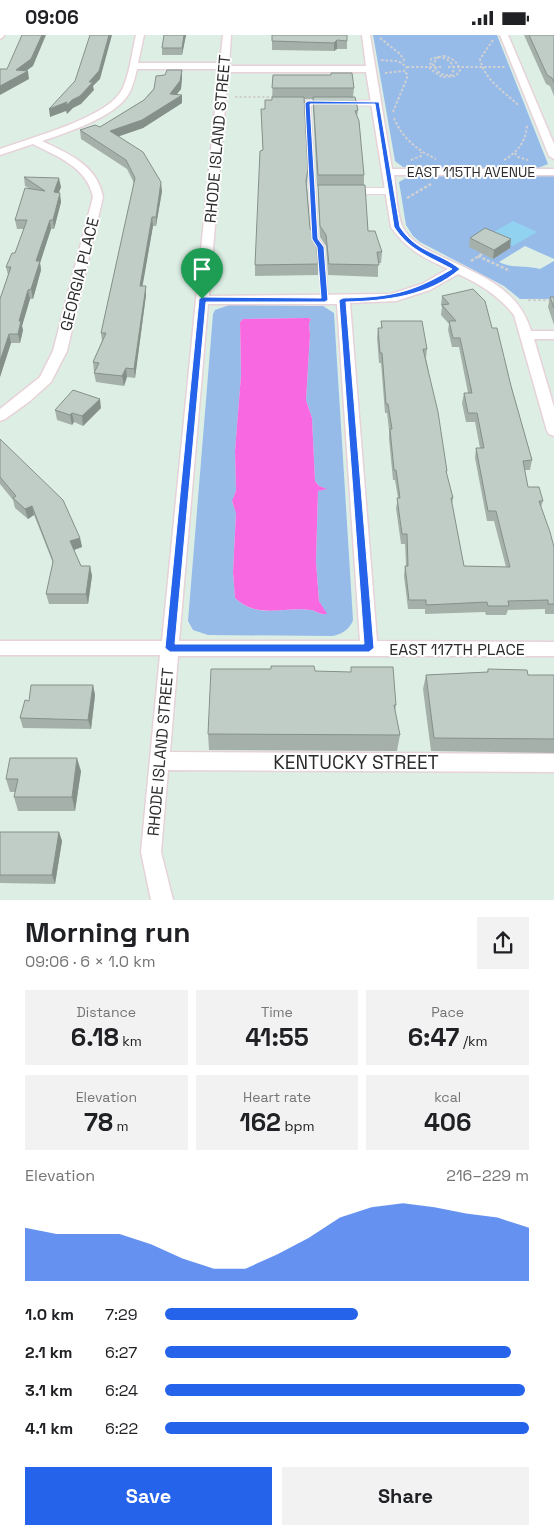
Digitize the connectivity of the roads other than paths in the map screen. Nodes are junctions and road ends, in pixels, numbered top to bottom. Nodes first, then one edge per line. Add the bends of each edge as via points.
1 (140, 35) edge
2 (227, 35) edge
3 (366, 35) edge
4 (504, 35) edge
5 (132, 66) junction
6 (224, 66) junction
7 (374, 66) junction
8 (298, 103) edge
9 (308, 103) junction
10 (326, 103) edge
11 (345, 103) edge
12 (377, 103) junction
13 (33, 140) junction
14 (0, 152) edge
15 (554, 156) edge
16 (388, 172) junction
17 (554, 172) edge
18 (311, 191) junction
19 (321, 191) edge
20 (348, 191) edge
21 (391, 191) junction
22 (462, 266) junction
23 (202, 299) junction
24 (325, 300) junction
25 (343, 300) junction
26 (526, 335) junction
27 (554, 335) edge
28 (0, 415) edge
29 (553, 425) edge
30 (0, 648) edge
31 (170, 648) junction
32 (369, 648) junction
33 (554, 649) edge
34 (159, 761) junction
35 (554, 763) edge
36 (162, 900) edge

1 - 5 street
2 - 6 street, RHODE ISLAND STREET
3 - 7 street
4 - 15 street
5 - 6 street
5 - 13 street via 125,92 116,103 87,119
6 - 7 street
6 - 23 street, RHODE ISLAND STREET
7 - 12 street
8 - 9 lane
9 - 10 lane
9 - 18 lane
11 - 12 lane
12 - 16 street
13 - 14 street
13 - 28 street, GEORGIA PLACE via 81,167 95,182 98,197 60,351 46,379
16 - 17 street, EAST 115TH AVENUE
16 - 21 street
18 - 19 lane
18 - 24 lane via 315,239 321,247
20 - 21 lane
21 - 22 street via 397,227 405,239 420,251
22 - 25 street via 409,294 372,300
22 - 26 street via 508,299 520,315
23 - 24 street
23 - 31 street, RHODE ISLAND STREET
24 - 25 street
25 - 32 street
26 - 27 street
26 - 29 street
30 - 31 street, EAST 117TH PLACE
31 - 32 street, EAST 117TH PLACE
31 - 34 street, RHODE ISLAND STREET
32 - 33 street, EAST 117TH PLACE
34 - 35 street, KENTUCKY STREET
34 - 36 street, RHODE ISLAND STREET via 151,852

